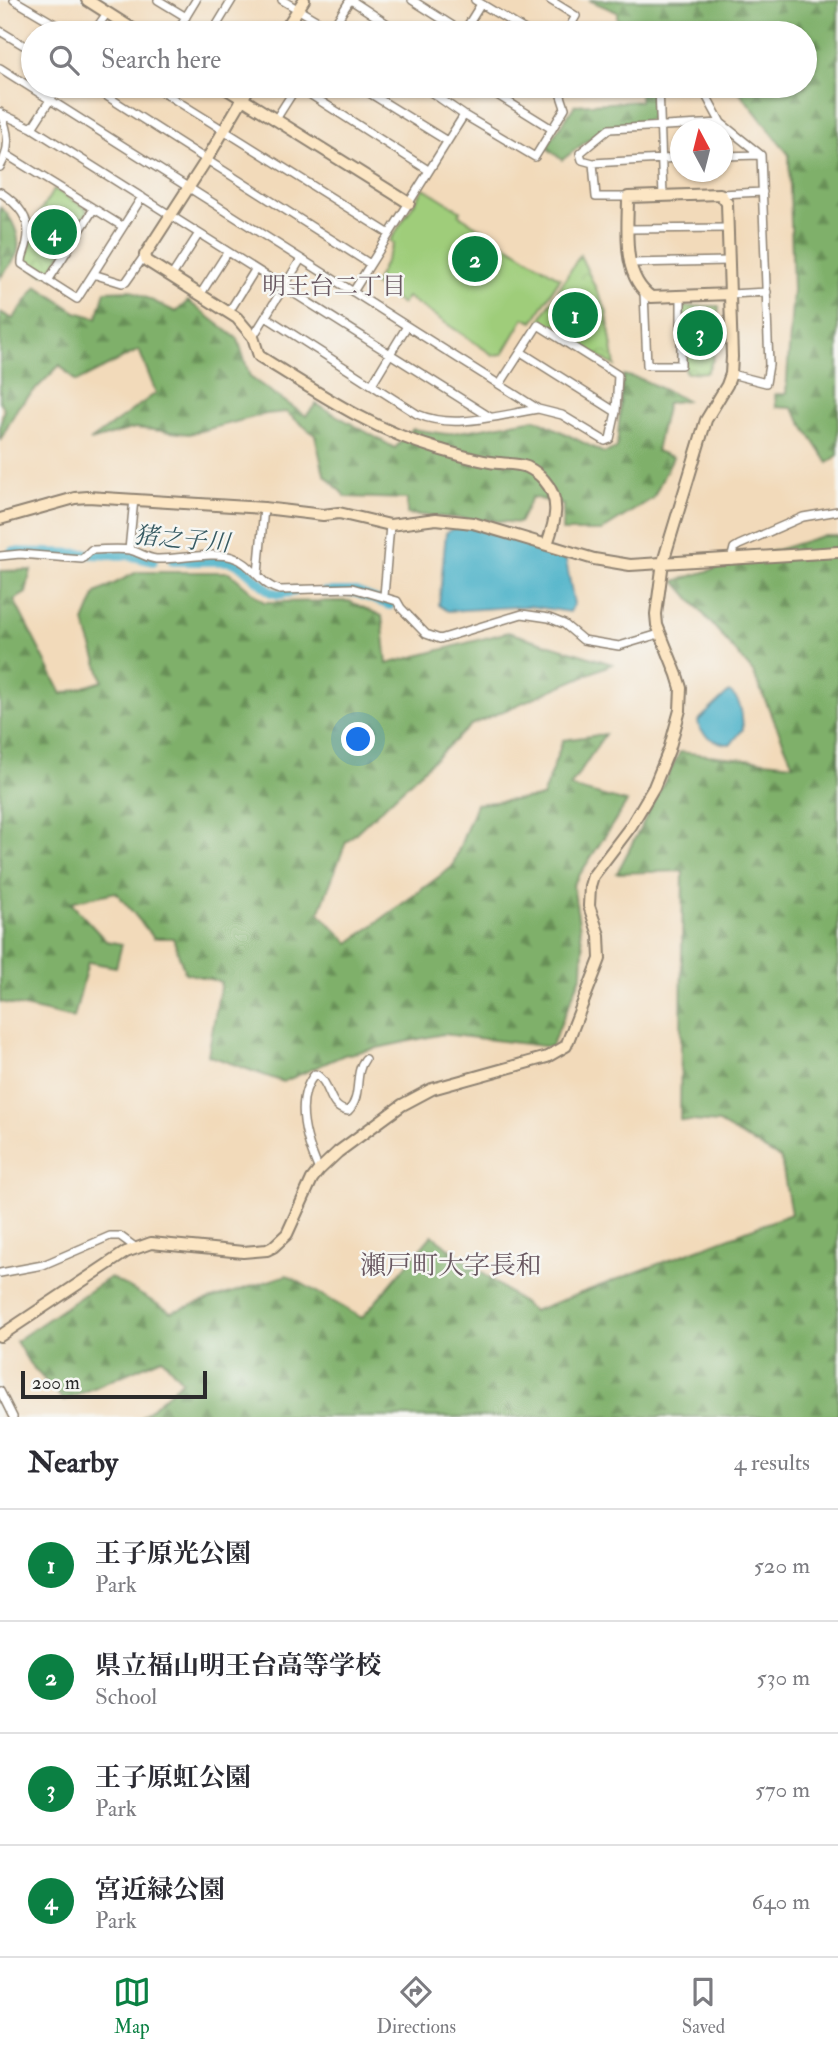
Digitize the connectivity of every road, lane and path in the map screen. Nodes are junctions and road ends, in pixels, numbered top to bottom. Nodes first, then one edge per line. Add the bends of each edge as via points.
1 (14, 0) edge
2 (87, 0) edge
3 (158, 0) edge
4 (196, 0) edge
5 (232, 0) edge
6 (282, 0) edge
7 (351, 0) edge
8 (412, 0) edge
9 (551, 0) edge
10 (478, 2) edge
11 (301, 5) edge
12 (107, 13) junction
13 (186, 17) junction
14 (50, 21) edge
15 (101, 21) edge
16 (120, 21) edge
17 (184, 21) edge
18 (219, 21) edge
19 (291, 21) edge
20 (320, 21) edge
21 (339, 21) edge
22 (383, 21) edge
23 (444, 21) edge
24 (469, 21) edge
25 (510, 21) edge
26 (573, 21) edge
27 (0, 31) edge
28 (21, 44) edge
29 (0, 68) edge
30 (21, 81) edge
31 (110, 98) edge
32 (172, 98) edge
33 (243, 98) joint
34 (289, 98) edge
35 (316, 98) edge
36 (377, 98) edge
37 (442, 98) edge
38 (502, 98) edge
39 (561, 98) edge
40 (660, 98) edge
41 (707, 98) edge
42 (51, 99) joint
43 (0, 112) edge
44 (464, 115) junction
45 (276, 119) junction
46 (719, 119) edge
47 (661, 126) junction
48 (670, 126) edge
49 (32, 128) junction
50 (552, 129) junction
51 (224, 131) junction
52 (733, 133) edge
53 (447, 141) junction
54 (7, 155) junction
55 (761, 155) junction
56 (733, 156) edge
57 (207, 159) junction
58 (661, 159) junction
59 (670, 159) edge
60 (593, 163) junction
61 (0, 167) edge
62 (428, 170) junction
63 (188, 188) junction
64 (0, 192) edge
65 (763, 192) junction
66 (720, 194) junction
67 (663, 196) junction
68 (142, 197) junction
69 (628, 197) junction
70 (409, 202) junction
71 (93, 209) junction
72 (170, 216) junction
73 (122, 226) junction
74 (728, 228) junction
75 (628, 229) junction
76 (388, 233) junction
77 (198, 234) junction
78 (227, 253) junction
79 (145, 255) junction
80 (301, 259) junction
81 (729, 261) junction
82 (629, 263) junction
83 (370, 264) junction
84 (255, 270) junction
85 (93, 274) junction
86 (171, 277) junction
87 (48, 281) junction
88 (284, 287) junction
89 (353, 292) junction
90 (644, 292) junction
91 (767, 292) junction
92 (730, 294) junction
93 (200, 295) junction
94 (681, 296) junction
95 (229, 312) junction
96 (266, 317) junction
97 (407, 326) junction
98 (253, 337) junction
99 (521, 352) junction
100 (390, 356) junction
101 (731, 374) junction
102 (372, 384) junction
103 (500, 384) junction
104 (538, 408) junction
105 (616, 412) junction
106 (490, 417) junction
107 (134, 499) junction
108 (264, 508) junction
109 (838, 510) edge
110 (0, 519) edge
111 (390, 525) junction
112 (547, 544) junction
113 (129, 550) junction
114 (838, 552) edge
115 (0, 556) edge
116 (731, 560) junction
117 (663, 562) junction
118 (258, 574) junction
119 (384, 596) junction
120 (659, 634) junction
121 (365, 1059) dead end
122 (319, 1170) junction
123 (135, 1247) junction
124 (0, 1273) edge
125 (0, 1336) edge
126 (0, 1391) edge
127 (13, 1417) edge

1 - 14 street
2 - 12 street
3 - 13 street
4 - 13 street
5 - 18 street
6 - 11 street
7 - 21 street
7 - 22 street
8 - 23 street
9 - 26 street via 576,16
10 - 24 street
10 - 25 street
11 - 19 street
11 - 20 street
12 - 15 street
12 - 16 street
13 - 17 street
27 - 28 street
29 - 30 street
31 - 57 street
32 - 51 street
33 - 45 street
33 - 51 street
34 - 45 street
35 - 62 street
36 - 53 street
37 - 44 street
38 - 50 street
39 - 50 street via 565,108
40 - 47 street
41 - 46 street
42 - 49 street
42 - 63 street
43 - 49 street
43 - 54 street via 6,127
44 - 50 street via 535,158
44 - 53 street
45 - 70 street
47 - 48 street
47 - 58 street
47 - 60 street via 609,129 580,153 582,160
49 - 68 street
51 - 57 street
51 - 76 street
52 - 55 street
53 - 62 street
54 - 61 street
54 - 71 street
55 - 56 street
55 - 65 street
57 - 63 street
57 - 83 street
58 - 59 street
58 - 60 street
58 - 67 street
60 - 69 street via 596,197
62 - 70 street
63 - 72 street
63 - 80 street
64 - 87 street via 26,220 29,233 22,264
65 - 66 street
65 - 91 street
66 - 67 street
66 - 74 street via 727,203
67 - 69 street
68 - 72 street
68 - 73 street
69 - 75 street
70 - 76 street
71 - 73 street
71 - 87 street
72 - 77 street
72 - 79 street
73 - 85 street
74 - 75 street
74 - 81 street
75 - 82 street
76 - 83 street
77 - 78 street
77 - 86 street
78 - 84 street
78 - 93 street
79 - 85 street via 126,282
79 - 86 street
80 - 88 street
80 - 89 street
81 - 82 street
81 - 92 street
82 - 90 street
83 - 89 street
84 - 88 street
84 - 95 street
85 - 87 street via 76,299
86 - 93 street
88 - 96 street
88 - 100 street
89 - 97 street
90 - 94 street via 651,297
90 - 94 street via 646,365 681,365
91 - 92 street
91 - 101 street via 766,383
92 - 94 street
92 - 101 street
93 - 95 street
95 - 98 street
96 - 98 street
96 - 102 street
97 - 100 street
97 - 103 street
98 - 112 street via 259,356 390,433 471,458 534,471 555,499 557,511
99 - 103 street
99 - 105 street
99 - 105 street via 538,325 618,375
100 - 102 street
100 - 106 street
101 - 117 street via 706,420
102 - 106 street via 432,420
103 - 104 street
104 - 105 street via 562,415 605,441 610,439
104 - 106 street
107 - 108 street
107 - 110 street via 75,498
107 - 113 street
108 - 111 street via 351,514
108 - 118 street
109 - 116 street via 803,517 739,545
111 - 112 street via 456,520
111 - 119 street
112 - 117 street via 613,564
113 - 115 street via 86,554 82,559
113 - 118 street via 153,559 218,554 244,562
114 - 116 street
116 - 117 street
117 - 120 street via 656,614
118 - 119 street via 262,582 280,590 352,588
119 - 120 street via 397,601 426,634 440,639 522,614 557,621 583,640 619,646
120 - 122 street via 681,688 680,710 654,787 593,876 589,906 600,958 569,1040 547,1058 416,1096
121 - 122 street via 359,1066 355,1102 348,1111 335,1105 318,1075 306,1088 307,1133
122 - 123 street via 286,1234 267,1250 243,1252 162,1243
123 - 124 street via 120,1236 110,1236 43,1265
123 - 125 street
126 - 127 street

